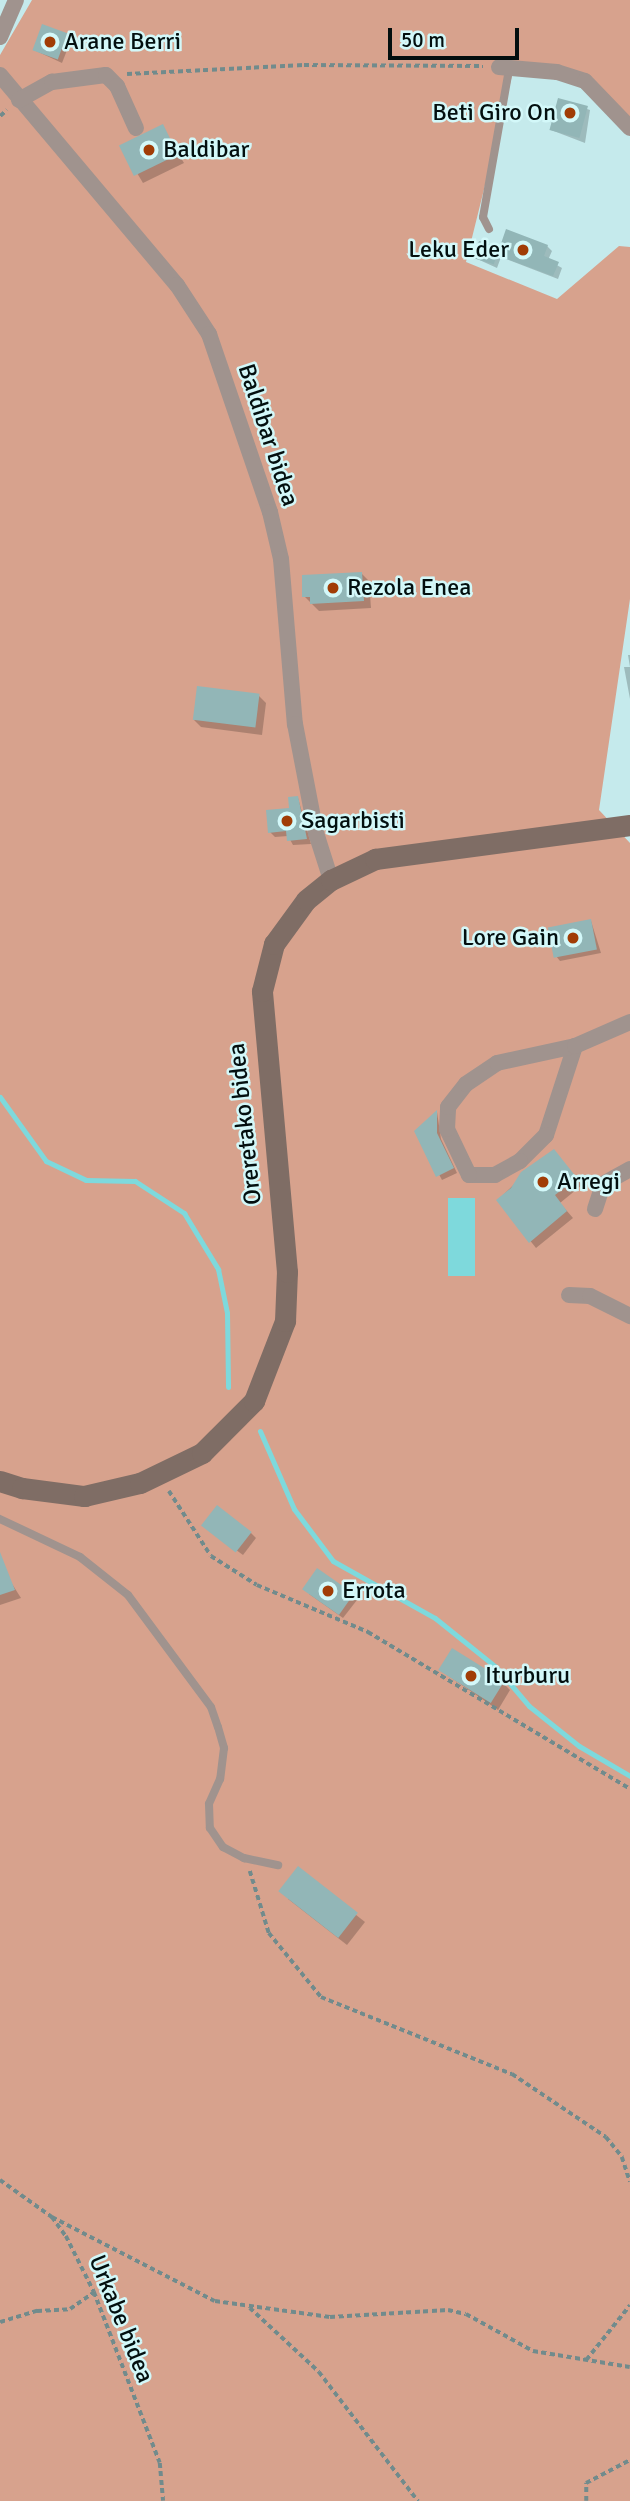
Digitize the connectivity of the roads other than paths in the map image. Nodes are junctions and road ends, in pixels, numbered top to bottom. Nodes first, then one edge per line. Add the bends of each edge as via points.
1 (16, 0) edge
2 (0, 37) edge
3 (504, 68) joint
4 (0, 75) edge
5 (19, 100) junction
6 (136, 128) dead end
7 (630, 128) edge
8 (489, 229) dead end
9 (630, 825) edge
10 (331, 880) junction
11 (630, 1022) edge
12 (575, 1046) junction
13 (630, 1169) edge
14 (595, 1209) dead end
15 (569, 1295) dead end
16 (630, 1316) edge
17 (0, 1480) edge
18 (0, 1519) edge
19 (278, 1865) dead end

1 - 2 street
3 - 7 street via 557,72 586,81
3 - 8 lane via 483,217
4 - 5 street, Baldibar bidea
5 - 6 street via 52,82 106,75 117,86
5 - 10 street, Baldibar bidea via 177,285 220,361 281,559 295,724 316,833
9 - 10 main road, Oreretako bidea via 422,850 374,859
10 - 17 main road, Oreretako bidea via 286,925 274,944 262,991 286,1272 285,1321 254,1401 202,1453 160,1477 83,1496 22,1489
11 - 12 street
12 - 12 street via 497,1063 455,1095 448,1107 447,1129 469,1175 495,1175 520,1161 546,1135
13 - 14 street via 603,1184
15 - 16 street via 590,1296
18 - 19 lane via 80,1557 128,1595 211,1707 224,1748 220,1779 209,1804 210,1828 223,1847 244,1858

